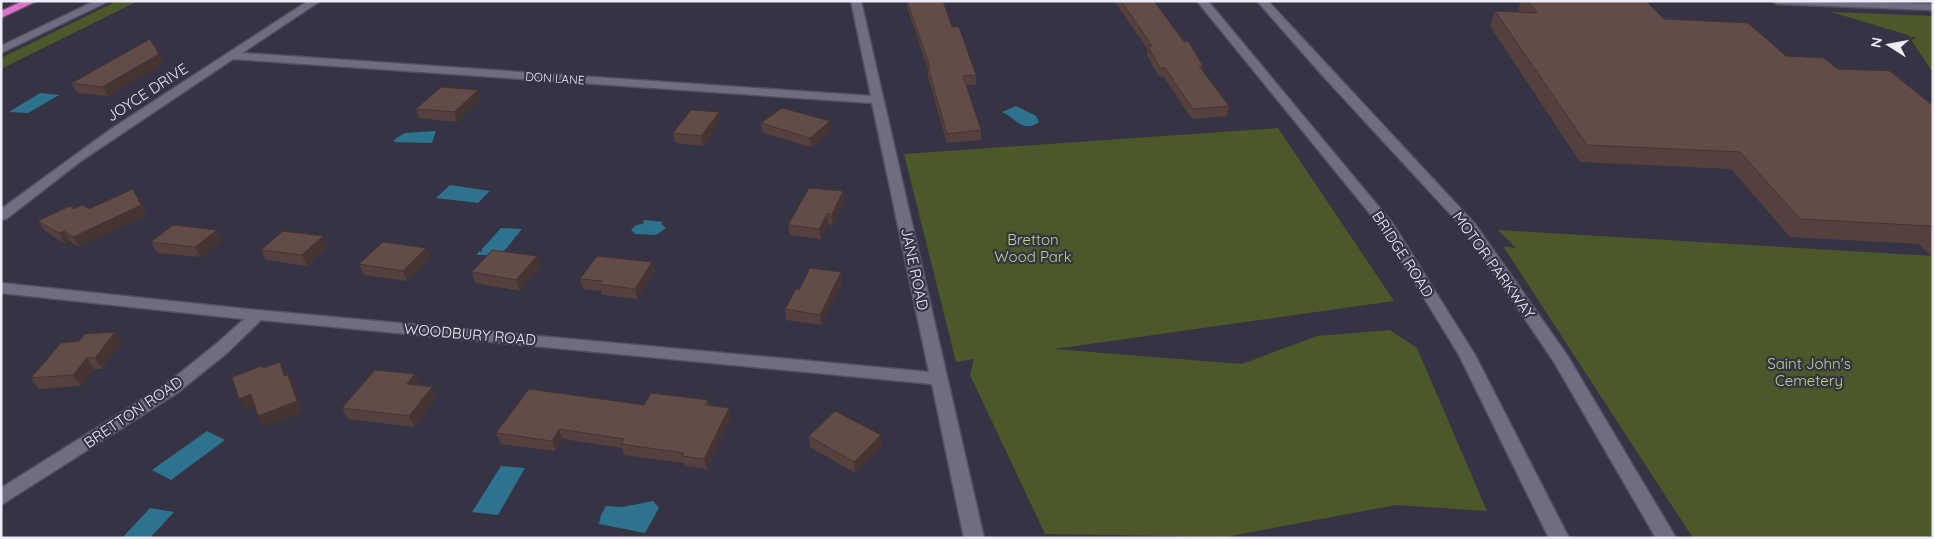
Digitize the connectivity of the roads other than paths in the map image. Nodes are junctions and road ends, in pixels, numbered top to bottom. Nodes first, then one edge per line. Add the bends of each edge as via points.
1 (32, 1) edge
2 (104, 1) edge
3 (315, 1) edge
4 (856, 1) edge
5 (1202, 1) edge
6 (1262, 1) edge
7 (1777, 1) edge
8 (1933, 7) edge
9 (1, 15) edge
10 (1, 50) edge
11 (233, 56) junction
12 (877, 100) junction
13 (1, 216) edge
14 (1, 288) edge
15 (257, 315) junction
16 (938, 379) junction
17 (1, 498) edge
18 (974, 538) edge
19 (1559, 538) edge
20 (1666, 538) edge

1 - 9 highway
2 - 10 street
3 - 11 street, JOYCE DRIVE
4 - 12 street, JANE ROAD
5 - 19 street, BRIDGE ROAD via 1386,224 1467,355
6 - 20 street, MOTOR PARKWAY via 1470,227 1561,359
7 - 8 street
11 - 12 street, DON LANE
11 - 13 street, JOYCE DRIVE via 99,144
12 - 16 street, JANE ROAD
14 - 15 street, WOODBURY ROAD
15 - 16 street, WOODBURY ROAD
15 - 17 street, BRETTON ROAD via 171,389
16 - 18 street, JANE ROAD

